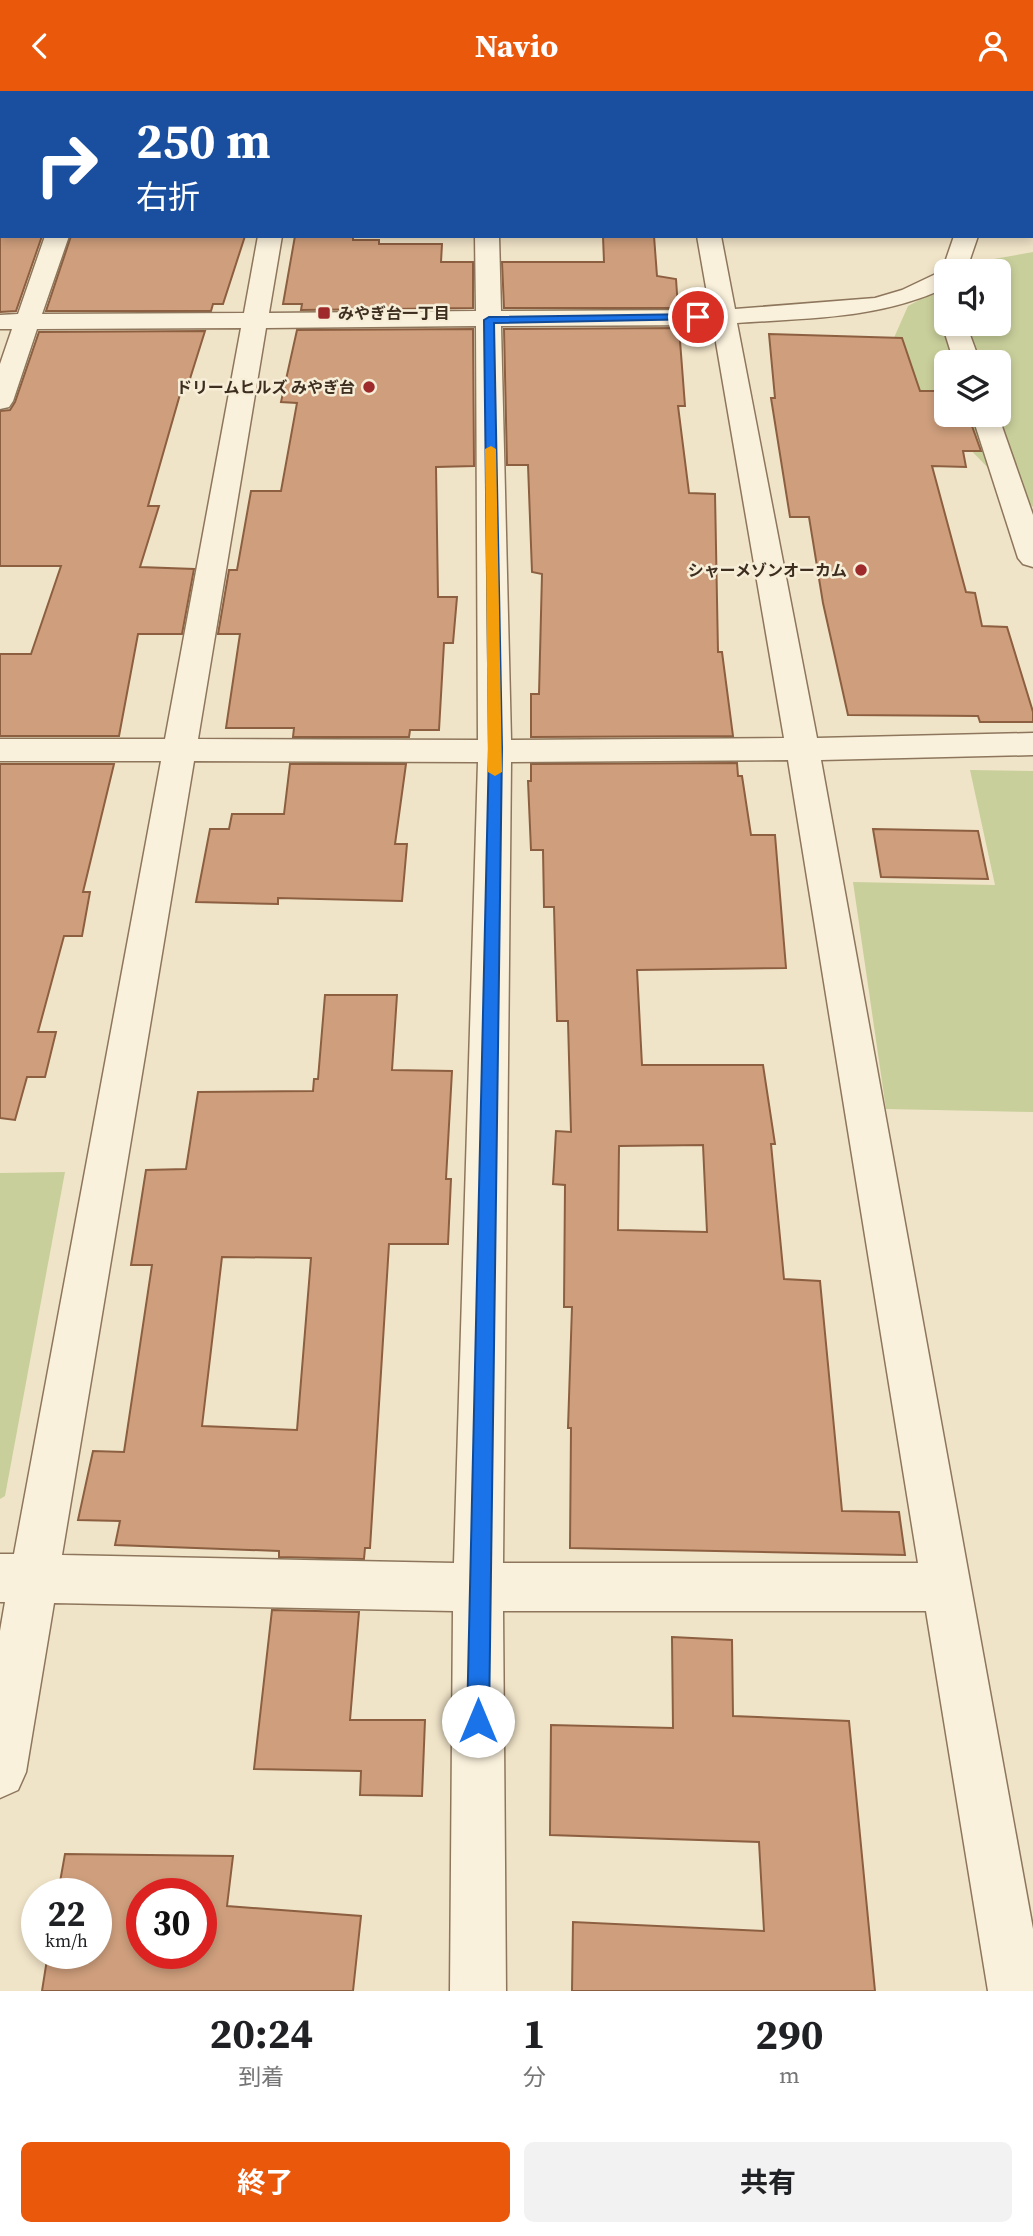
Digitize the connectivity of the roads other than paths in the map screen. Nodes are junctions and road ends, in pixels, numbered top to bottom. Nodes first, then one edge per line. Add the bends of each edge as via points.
1 (56, 238) edge
2 (270, 238) edge
3 (487, 238) edge
4 (709, 238) edge
5 (959, 238) edge
6 (956, 259) edge
7 (934, 284) edge
8 (724, 317) junction
9 (489, 320) junction
10 (0, 322) edge
11 (29, 322) junction
12 (256, 322) junction
13 (0, 401) edge
14 (989, 427) edge
15 (1033, 558) edge
16 (1033, 744) edge
17 (495, 748) junction
18 (180, 749) junction
19 (0, 750) edge
20 (803, 751) junction
21 (17, 1578) edge
22 (478, 1587) junction
23 (947, 1587) junction
24 (0, 1772) edge
25 (478, 1991) edge
26 (1016, 1991) edge

1 - 11 street
2 - 12 street
3 - 9 street
4 - 8 street
5 - 6 street
7 - 8 street via 877,305
8 - 9 street
8 - 20 street
9 - 12 street
9 - 17 street
10 - 11 street
11 - 12 street
11 - 13 street
12 - 18 street
14 - 15 street
16 - 20 street
17 - 18 street
17 - 20 street
17 - 22 street
18 - 19 street
18 - 21 street
20 - 23 street
21 - 22 street
21 - 24 street
22 - 23 street
22 - 25 street
23 - 26 street

